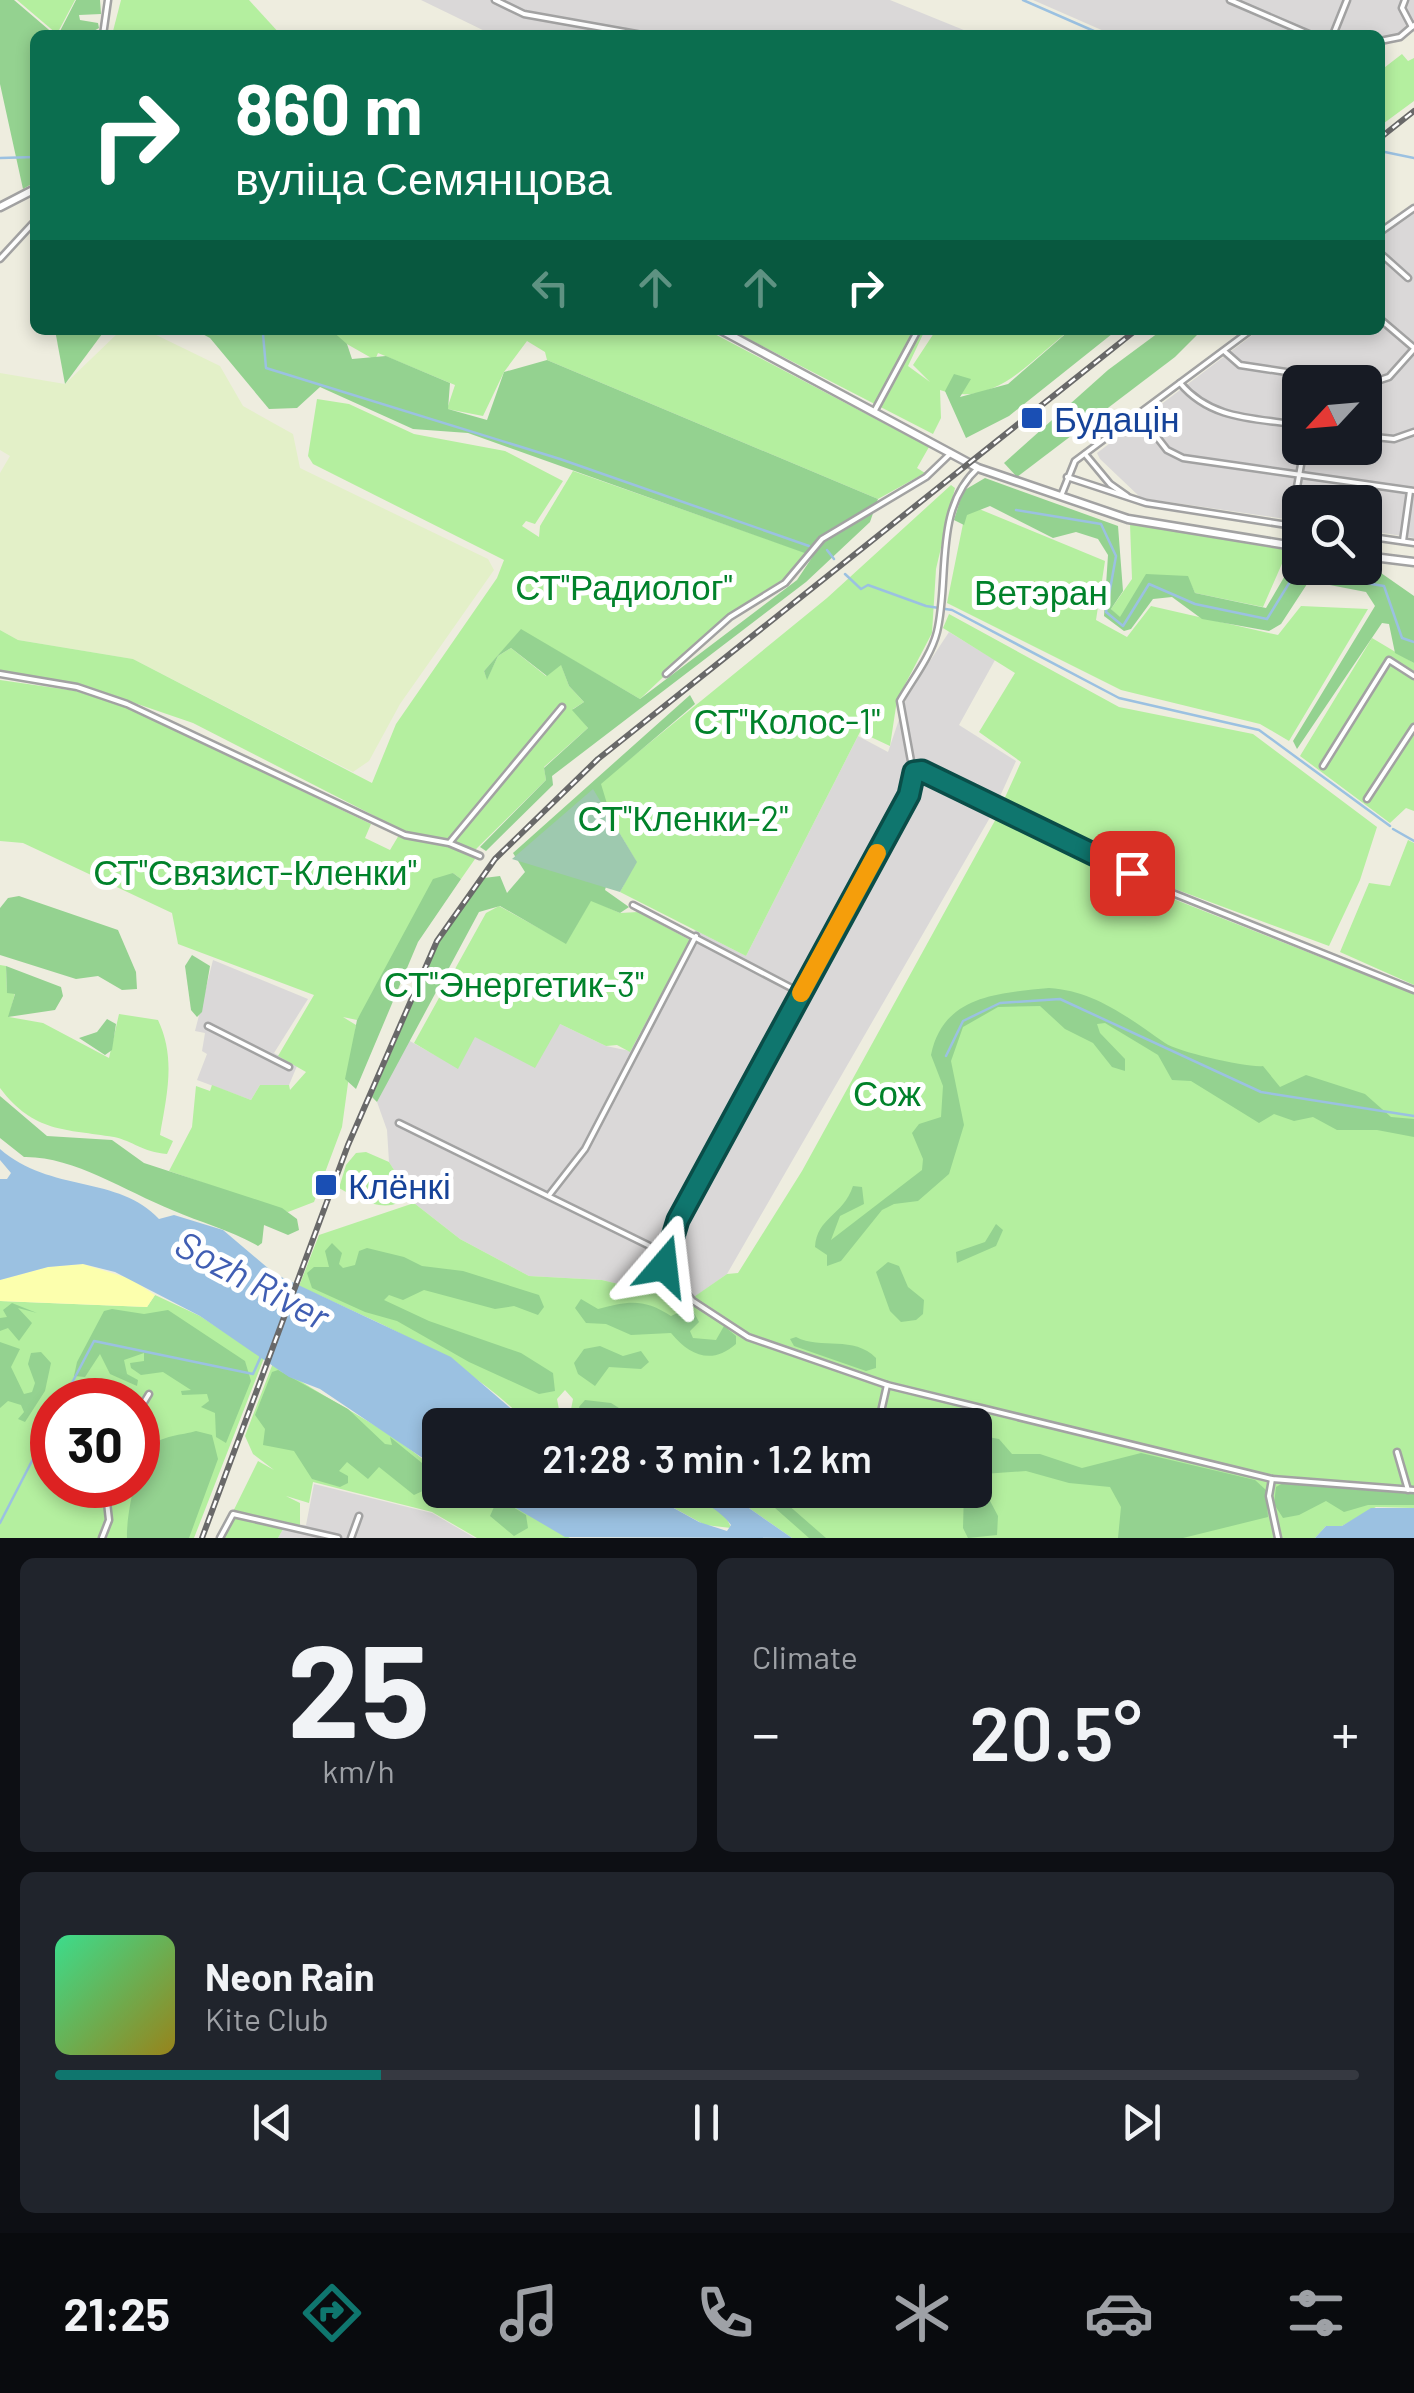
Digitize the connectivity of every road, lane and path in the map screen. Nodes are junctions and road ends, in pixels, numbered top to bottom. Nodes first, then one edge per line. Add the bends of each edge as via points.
1 (108, 0) edge
2 (494, 0) edge
3 (1232, 0) edge
4 (1347, 0) edge
5 (1405, 0) edge
6 (1413, 26) edge
7 (104, 30) edge
8 (614, 30) edge
9 (1301, 30) edge
10 (1334, 30) edge
11 (1385, 40) edge
12 (30, 192) edge
13 (0, 208) edge
14 (1414, 208) edge
15 (30, 226) edge
16 (1385, 228) edge
17 (1385, 257) edge
18 (0, 259) edge
19 (1408, 278) dead end
20 (1385, 323) edge
21 (731, 335) edge
22 (915, 335) edge
23 (1245, 335) edge
24 (1414, 349) edge
25 (1224, 351) junction
26 (1282, 373) edge
27 (1382, 378) edge
28 (1180, 383) junction
29 (875, 410) junction
30 (1139, 414) junction
31 (1282, 422) edge
32 (1414, 432) edge
33 (1382, 438) edge
34 (951, 452) junction
35 (1085, 454) junction
36 (1301, 465) edge
37 (978, 468) junction
38 (1300, 475) junction
39 (1067, 477) junction
40 (1298, 485) edge
41 (1412, 492) edge
42 (1060, 496) junction
43 (1134, 500) junction
44 (1282, 525) edge
45 (1382, 538) edge
46 (1403, 541) junction
47 (1414, 543) edge
48 (1282, 544) edge
49 (1382, 558) edge
50 (1414, 562) edge
51 (0, 674) edge
52 (666, 674) dead end
53 (1414, 676) edge
54 (562, 707) dead end
55 (1414, 728) edge
56 (1323, 766) dead end
57 (914, 772) junction
58 (1367, 799) dead end
59 (449, 844) junction
60 (480, 856) dead end
61 (634, 905) dead end
62 (696, 936) junction
63 (1414, 990) edge
64 (801, 993) junction
65 (208, 1026) dead end
66 (289, 1067) dead end
67 (399, 1124) dead end
68 (550, 1194) junction
69 (664, 1253) junction
70 (887, 1384) junction
71 (882, 1408) edge
72 (1397, 1452) dead end
73 (1272, 1479) junction
74 (1411, 1490) edge
75 (107, 1508) edge
76 (359, 1516) dead end
77 (102, 1538) edge
78 (220, 1538) edge
79 (338, 1538) edge
80 (351, 1538) edge
81 (1278, 1538) edge

1 - 7 street
2 - 8 street via 524,14
3 - 9 street
4 - 10 street
5 - 6 street via 1402,8
6 - 11 street
12 - 13 street
14 - 16 street
15 - 18 street
17 - 19 street
20 - 24 street
21 - 29 street
22 - 29 street
23 - 25 street
24 - 27 street
25 - 26 street via 1240,364
25 - 28 street
28 - 30 street
28 - 31 street via 1212,412
29 - 34 street
30 - 35 street
30 - 38 street via 1167,450 1182,458
32 - 33 street
34 - 37 street
34 - 52 street via 926,477 822,539 785,583 730,617
35 - 39 street
35 - 43 street
36 - 38 street
37 - 42 street
37 - 57 street via 954,506 936,635 900,701
38 - 40 street
38 - 41 street
39 - 42 street
39 - 43 street
41 - 46 street
42 - 48 street via 1128,519
43 - 44 street
45 - 46 street
46 - 47 street
49 - 50 street
51 - 59 street via 77,687 126,704 405,834
53 - 56 street via 1389,660
54 - 59 street
55 - 58 street
57 - 63 street via 1175,894
57 - 64 street via 909,795
59 - 60 street
61 - 62 street
62 - 64 street
62 - 68 street via 584,1149
64 - 69 street
65 - 66 street
67 - 68 street
68 - 69 street
69 - 70 street via 672,1281 748,1338
70 - 71 street
70 - 73 street
72 - 74 street
73 - 74 street
73 - 81 street
75 - 77 street
76 - 80 street
78 - 79 street via 233,1514

